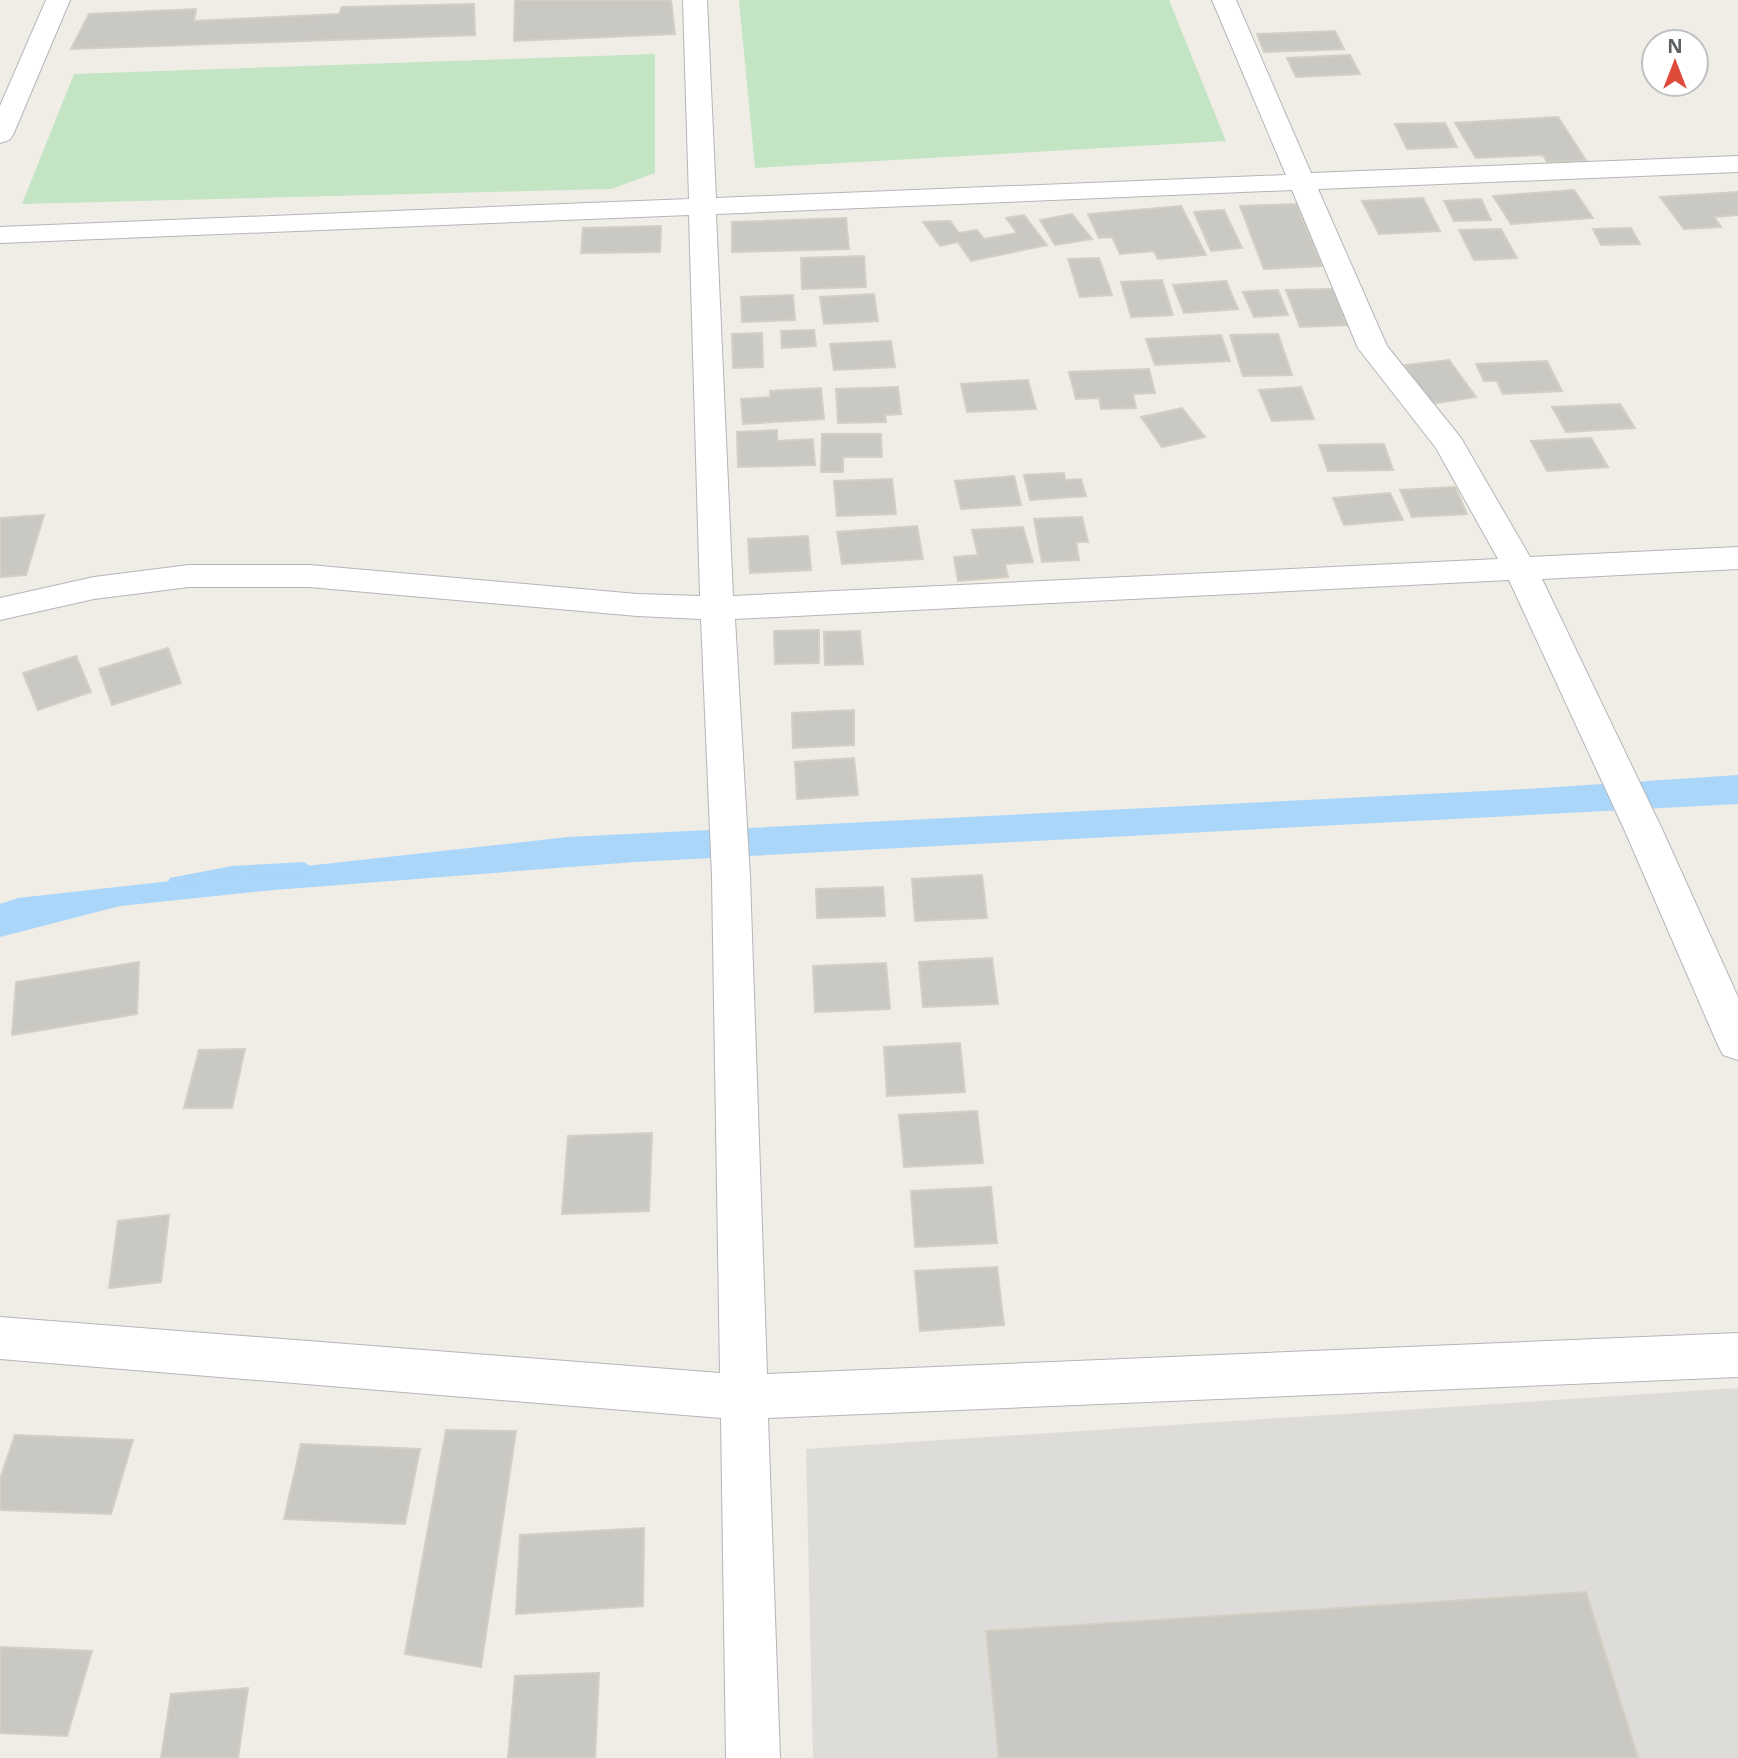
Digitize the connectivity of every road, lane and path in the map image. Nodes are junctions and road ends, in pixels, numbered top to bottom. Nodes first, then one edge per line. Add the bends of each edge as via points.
1 (58, 0) edge
2 (695, 0) edge
3 (1224, 0) edge
4 (0, 135) edge
5 (1738, 164) edge
6 (1301, 184) junction
7 (705, 205) junction
8 (0, 235) edge
9 (1738, 558) edge
10 (1519, 566) junction
11 (717, 608) junction
12 (0, 609) edge
13 (1738, 1043) edge
14 (0, 1338) edge
15 (1738, 1355) edge
16 (742, 1397) junction
17 (752, 1758) edge

1 - 4 street
2 - 7 street
3 - 6 street
5 - 6 street
6 - 7 street
6 - 10 street via 1373,348 1450,445
7 - 8 street
7 - 11 street
9 - 10 street
10 - 11 street
10 - 13 street
11 - 12 street via 309,576 190,576 94,587
11 - 16 street via 731,877
14 - 16 street
15 - 16 street
16 - 17 street

